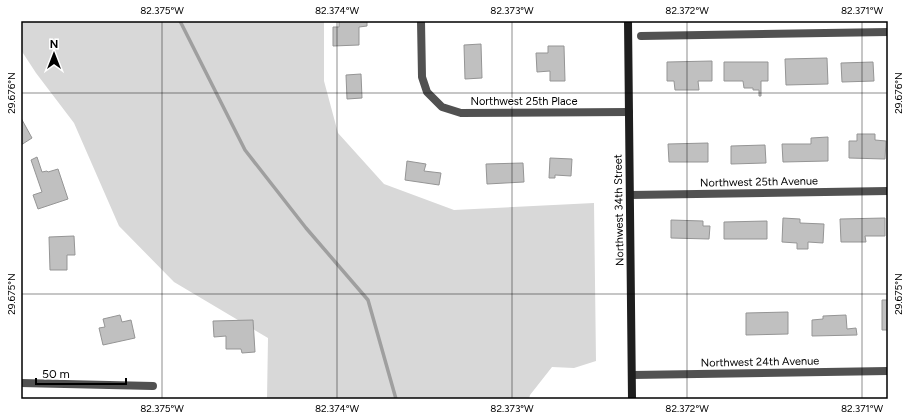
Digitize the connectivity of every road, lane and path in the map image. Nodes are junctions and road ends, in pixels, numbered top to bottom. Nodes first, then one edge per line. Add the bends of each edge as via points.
1 (422, 21) edge
2 (628, 21) edge
3 (888, 32) edge
4 (641, 36) dead end
5 (629, 112) junction
6 (888, 191) edge
7 (630, 195) junction
8 (888, 371) edge
9 (632, 375) junction
10 (21, 383) edge
11 (153, 386) dead end
12 (632, 399) edge

1 - 5 street, Northwest 25th Place via 422,77 427,92 442,107 461,113
2 - 5 main road, Northwest 34th Street
3 - 4 street
5 - 7 main road, Northwest 34th Street
6 - 7 street, Northwest 25th Avenue
7 - 9 main road, Northwest 34th Street
8 - 9 street, Northwest 24th Avenue
9 - 12 main road, Northwest 34th Street
10 - 11 street

